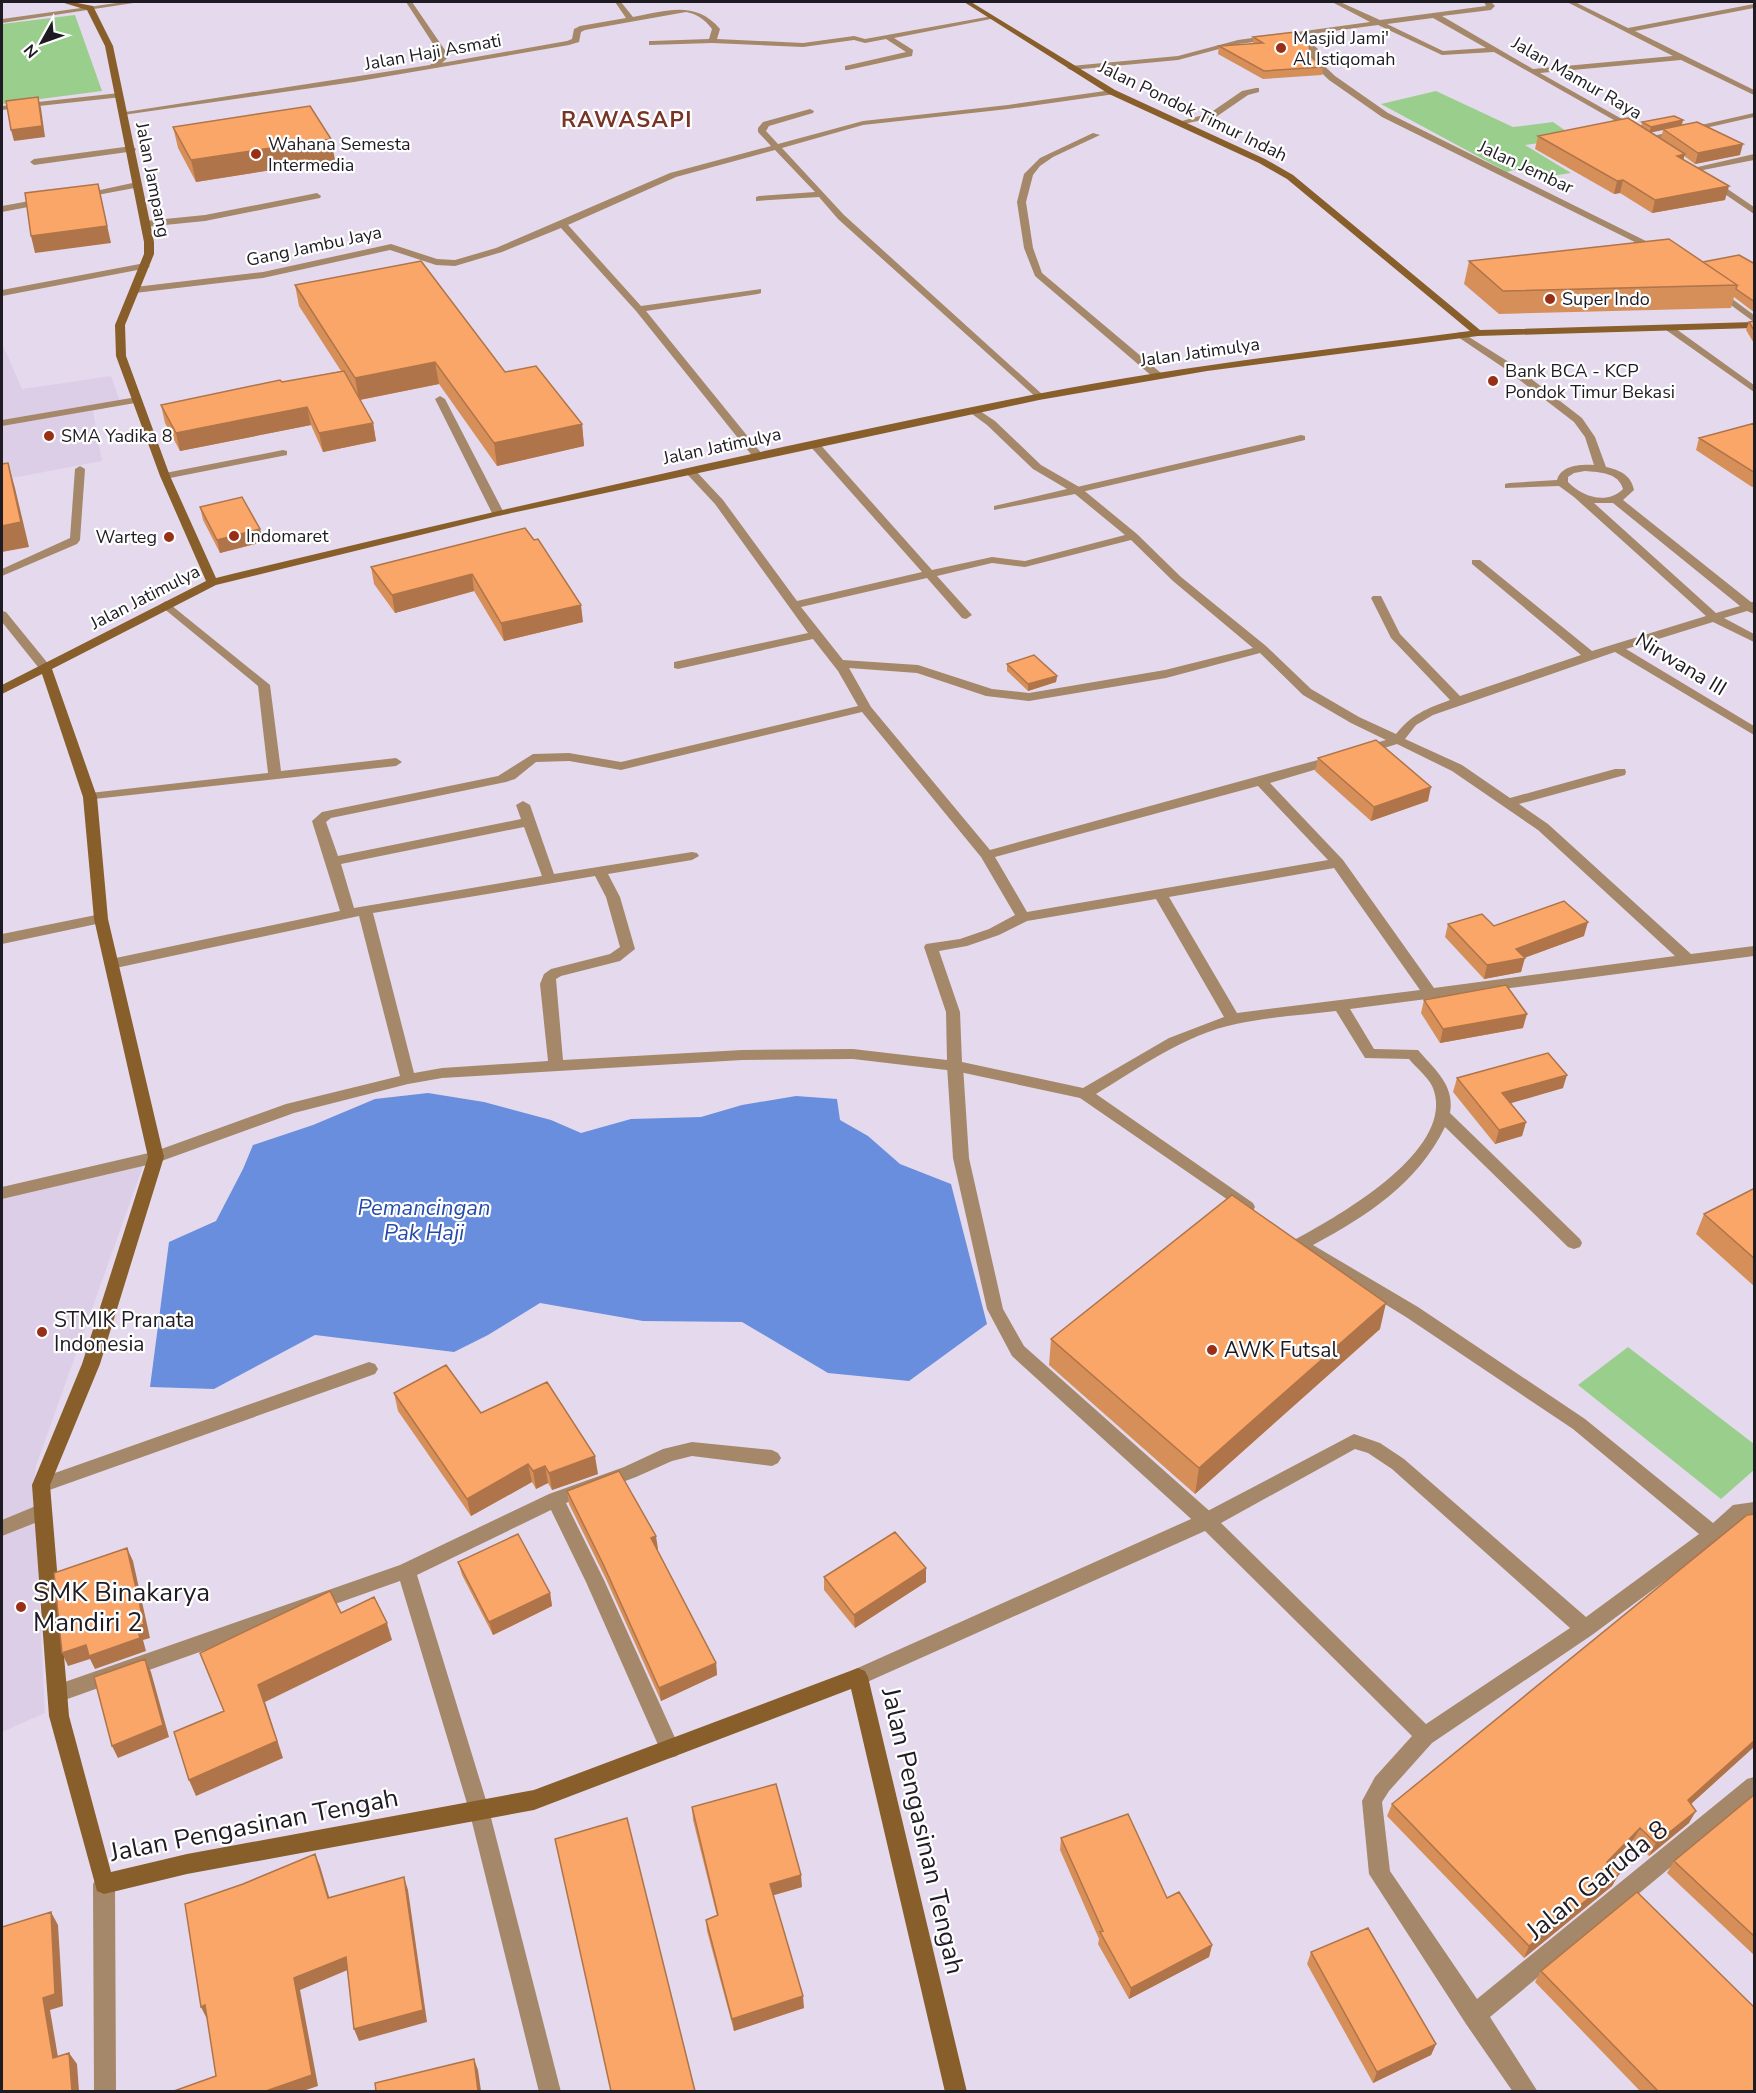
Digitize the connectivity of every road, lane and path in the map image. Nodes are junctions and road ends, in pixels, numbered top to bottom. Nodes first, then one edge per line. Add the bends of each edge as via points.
1 (65, 2) edge
2 (136, 2) edge
3 (409, 2) edge
4 (618, 2) edge
5 (967, 2) edge
6 (1335, 2) edge
7 (1487, 2) edge
8 (1570, 2) edge
9 (1755, 6) edge
10 (90, 8) junction
11 (1436, 16) junction
12 (630, 18) junction
13 (992, 18) junction
14 (2, 21) edge
15 (1382, 23) junction
16 (1629, 30) junction
17 (1298, 34) junction
18 (888, 37) junction
19 (712, 41) junction
20 (652, 43) dead end
21 (1495, 50) junction
22 (1685, 57) junction
23 (432, 66) junction
24 (848, 68) dead end
25 (1071, 68) junction
26 (1533, 71) junction
27 (1256, 90) dead end
28 (1112, 92) junction
29 (1755, 93) edge
30 (119, 95) junction
31 (2, 108) edge
32 (810, 111) dead end
33 (123, 113) junction
34 (1755, 115) edge
35 (1179, 123) junction
36 (1096, 135) dead end
37 (1648, 138) junction
38 (1657, 144) edge
39 (776, 146) junction
40 (132, 149) junction
41 (1755, 157) edge
42 (34, 162) dead end
43 (1684, 163) edge
44 (1693, 169) junction
45 (137, 185) junction
46 (821, 194) junction
47 (317, 196) dead end
48 (69, 197) edge
49 (58, 199) edge
50 (759, 199) dead end
51 (2, 209) edge
52 (1755, 211) edge
53 (145, 224) junction
54 (562, 224) junction
55 (1665, 253) edge
56 (145, 266) junction
57 (1708, 284) edge
58 (135, 290) junction
59 (758, 291) dead end
60 (2, 293) edge
61 (639, 309) junction
62 (1755, 319) edge
63 (1755, 326) edge
64 (1669, 328) junction
65 (1478, 333) junction
66 (1461, 335) junction
67 (1157, 375) junction
68 (1755, 389) edge
69 (1039, 397) junction
70 (440, 399) edge
71 (137, 400) junction
72 (973, 411) junction
73 (2, 423) edge
74 (1301, 438) dead end
75 (814, 444) junction
76 (283, 453) dead end
77 (758, 456) junction
78 (1601, 469) junction
79 (80, 470) dead end
80 (690, 471) junction
81 (165, 476) junction
82 (1562, 483) junction
83 (1509, 486) dead end
84 (1077, 490) junction
85 (1579, 496) junction
86 (1615, 499) junction
87 (998, 508) dead end
88 (498, 513) junction
89 (1133, 536) junction
90 (1476, 562) dead end
91 (2, 573) edge
92 (930, 574) junction
93 (212, 582) junction
94 (1377, 598) dead end
95 (166, 605) junction
96 (794, 605) junction
97 (1752, 608) edge
98 (2, 615) edge
99 (966, 615) dead end
100 (1715, 618) junction
101 (816, 635) junction
102 (1755, 639) edge
103 (1262, 649) junction
104 (1618, 649) junction
105 (1590, 656) junction
106 (841, 664) junction
107 (678, 665) dead end
108 (46, 669) junction
109 (2, 690) edge
110 (1458, 701) junction
111 (865, 708) junction
112 (1755, 731) edge
113 (1398, 740) junction
114 (396, 762) dead end
115 (1620, 772) dead end
116 (275, 776) junction
117 (1261, 781) junction
118 (90, 797) junction
119 (1508, 802) junction
120 (523, 805) dead end
121 (529, 822) junction
122 (987, 855) junction
123 (692, 856) dead end
124 (333, 861) junction
125 (1338, 863) junction
126 (600, 872) junction
127 (550, 880) junction
128 (1160, 894) junction
129 (365, 910) junction
130 (348, 913) junction
131 (1023, 917) junction
132 (101, 919) junction
133 (2, 939) edge
134 (1755, 951) edge
135 (1688, 960) junction
136 (111, 964) junction
137 (1429, 992) junction
138 (1340, 1005) junction
139 (1233, 1019) junction
140 (556, 1066) junction
141 (955, 1066) junction
142 (408, 1079) junction
143 (1085, 1094) junction
144 (1444, 1116) junction
145 (156, 1157) junction
146 (2, 1192) edge
147 (1261, 1217) edge
148 (1574, 1243) dead end
149 (369, 1369) dead end
150 (772, 1458) dead end
151 (40, 1485) junction
152 (555, 1499) junction
153 (1755, 1510) edge
154 (43, 1511) junction
155 (1207, 1521) junction
156 (2, 1528) edge
157 (1713, 1534) junction
158 (406, 1571) junction
159 (1585, 1629) junction
160 (858, 1677) junction
161 (59, 1693) junction
162 (1425, 1736) junction
163 (670, 1749) junction
164 (1755, 1786) edge
165 (479, 1810) junction
166 (104, 1884) junction
167 (1474, 2016) junction
168 (1519, 2090) edge
169 (105, 2091) edge
170 (550, 2091) edge
171 (956, 2091) edge

1 - 10 street
2 - 10 street
3 - 23 street via 445,56
4 - 12 street
5 - 13 street, Jalan Pondok Timur Indah
6 - 15 street, Jalan Mamur Raya
7 - 11 street via 1491,5 1488,8
8 - 16 street
9 - 16 street
10 - 14 street
10 - 30 street, Jalan Jampang via 109,46
11 - 15 street
11 - 21 street
12 - 19 street, Jalan Haji Asmati via 696,11 705,15 716,29
12 - 23 street, Jalan Haji Asmati via 583,28 577,31 576,40 569,43
13 - 18 street
13 - 25 street, Jalan Pondok Timur Indah
15 - 17 street
15 - 21 street, Jalan Mamur Raya via 1442,53
16 - 22 street
17 - 25 street via 1238,42 1178,58
17 - 55 street, Jalan Jembar via 1314,49 1313,60 1332,78 1385,115
18 - 19 street via 803,45
18 - 24 street via 909,54
19 - 20 street
21 - 26 street, Jalan Mamur Raya
22 - 26 street
22 - 29 street
23 - 33 street, Jalan Haji Asmati
25 - 28 street, Jalan Pondok Timur Indah
26 - 37 street, Jalan Mamur Raya
27 - 35 street via 1213,115
28 - 35 street, Jalan Pondok Timur Indah
28 - 39 street, Gang Jambu Jaya via 874,120
30 - 31 street
30 - 33 street, Jalan Jampang
32 - 39 street via 762,128
33 - 40 street, Jalan Jampang
34 - 37 street
35 - 65 street, Jalan Pondok Timur Indah via 1290,177
36 - 67 street via 1045,158 1032,170 1021,199 1030,256 1038,274
37 - 38 street, Jalan Mamur Raya
39 - 46 street
39 - 54 street, Gang Jambu Jaya via 665,178
40 - 42 street
40 - 45 street, Jalan Jampang
41 - 44 street
43 - 44 street
44 - 52 street
45 - 48 street
45 - 53 street, Jalan Jampang
46 - 50 street
46 - 69 street via 841,217
47 - 53 street via 205,218
49 - 51 street
53 - 56 street, Jalan Jampang via 149,254
54 - 58 street, Gang Jambu Jaya via 455,263 436,262 387,247 263,275
54 - 61 street
56 - 58 street, Jalan Jampang
56 - 60 street
57 - 62 street
58 - 71 street, Jalan Jampang via 120,325 119,341
59 - 61 street
61 - 77 street
63 - 64 street, Jalan Jatimulya
64 - 65 street, Jalan Jatimulya
64 - 68 street
65 - 66 street, Jalan Jatimulya
66 - 67 street, Jalan Jatimulya
66 - 78 street via 1578,420 1590,436
67 - 69 street, Jalan Jatimulya
69 - 72 street, Jalan Jatimulya
70 - 88 street
71 - 73 street
71 - 81 street, Jalan Jampang
72 - 75 street, Jalan Jatimulya
72 - 84 street via 1037,467
74 - 84 street
75 - 77 street, Jalan Jatimulya
75 - 92 street
76 - 81 street
77 - 80 street, Jalan Jatimulya
78 - 82 street via 1571,470 1563,476
78 - 86 street via 1627,482 1629,490
79 - 91 street via 73,543
80 - 88 street, Jalan Jatimulya
80 - 96 street via 719,502
81 - 93 street, Jalan Jampang
82 - 83 street
82 - 85 street
84 - 87 street
84 - 89 street
85 - 86 street
85 - 100 street
86 - 97 street
88 - 93 street, Jalan Jatimulya
89 - 92 street via 1024,564 992,560
89 - 103 street via 1177,579
90 - 105 street
92 - 96 street
92 - 99 street
93 - 95 street, Jalan Jatimulya
94 - 110 street via 1395,635
95 - 108 street, Jalan Jatimulya
95 - 116 street via 264,684
96 - 101 street
97 - 100 street
98 - 108 street
100 - 102 street
100 - 104 street
101 - 106 street
101 - 107 street
103 - 106 street via 1166,674 1029,697 990,693 918,669
103 - 113 street via 1307,692
104 - 105 street
104 - 112 street, Nirwana III
105 - 110 street
106 - 111 street
108 - 109 street, Jalan Jatimulya
108 - 118 street
110 - 113 street via 1412,722
111 - 122 street
111 - 124 street via 621,766 569,757 533,758 501,779 327,815 319,821
113 - 117 street
113 - 119 street via 1457,768
114 - 116 street
115 - 119 street
116 - 118 street
117 - 122 street
117 - 125 street
118 - 132 street
119 - 135 street via 1543,827
120 - 121 street
121 - 124 street
121 - 127 street
122 - 131 street
123 - 126 street
124 - 130 street
125 - 128 street
125 - 137 street
126 - 127 street
126 - 140 street via 613,897 628,949 615,958 549,977
127 - 129 street
128 - 131 street
128 - 139 street
129 - 130 street
129 - 142 street
130 - 136 street
131 - 141 street via 962,943 931,947 953,1012
132 - 133 street
132 - 136 street
134 - 135 street
135 - 137 street
136 - 145 street
137 - 138 street
138 - 139 street
138 - 144 street via 1370,1054 1413,1054 1440,1087
139 - 143 street via 1197,1030 1160,1048
140 - 141 street via 742,1055 853,1054
140 - 142 street via 442,1073
141 - 143 street
141 - 155 street via 961,1158 995,1309 1003,1325 1018,1351
142 - 145 street via 291,1108
143 - 147 street
144 - 148 street
144 - 157 street via 1424,1154 1392,1187 1351,1217 1295,1241 1412,1312 1579,1424
145 - 146 street
145 - 151 street, Jalan Pengasinan Tengah via 91,1364
149 - 151 street
150 - 152 street via 692,1449 669,1454
151 - 154 street, Jalan Pengasinan Tengah
152 - 158 street
152 - 163 street
153 - 157 street via 1740,1511
154 - 156 street
154 - 161 street, Jalan Pengasinan Tengah
155 - 159 street via 1354,1442 1374,1448 1398,1464
155 - 160 street
155 - 162 street
157 - 159 street
158 - 161 street
158 - 165 street
159 - 162 street
160 - 163 street, Jalan Pengasinan Tengah
160 - 171 street, Jalan Pengasinan Tengah
161 - 166 street, Jalan Pengasinan Tengah via 59,1716
162 - 167 street via 1382,1784 1372,1802 1380,1874
163 - 165 street, Jalan Pengasinan Tengah via 534,1800
164 - 167 street, Jalan Garuda 8
165 - 166 street, Jalan Pengasinan Tengah via 187,1864
165 - 170 street
166 - 169 street
167 - 168 street

